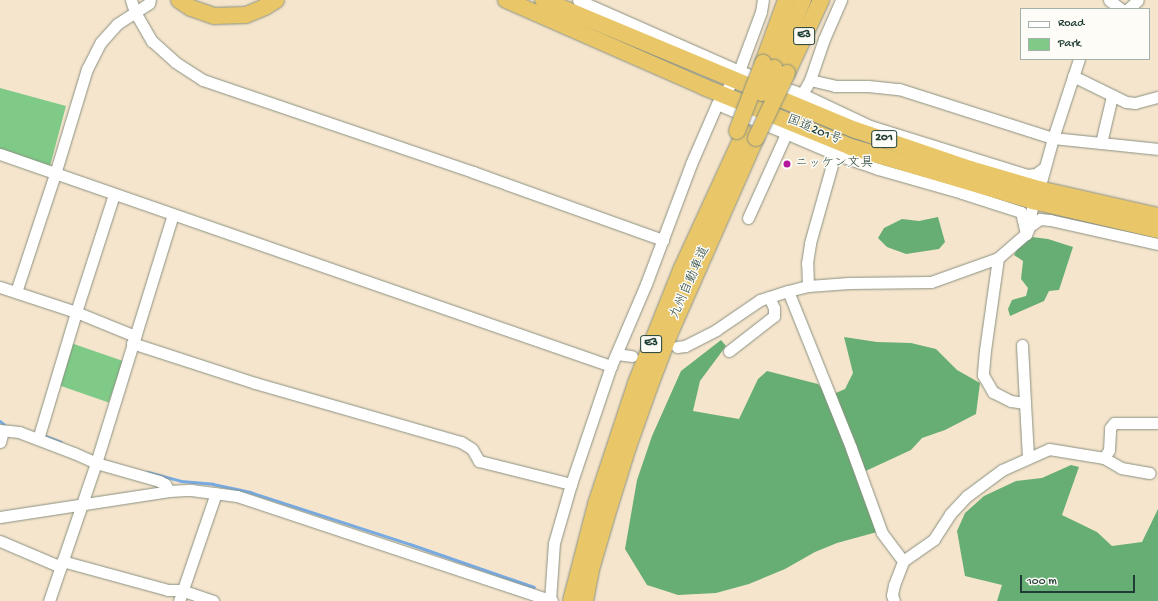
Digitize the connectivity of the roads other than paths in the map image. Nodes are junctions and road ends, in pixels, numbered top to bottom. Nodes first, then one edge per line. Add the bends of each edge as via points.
1 (131, 0) edge
2 (150, 0) edge
3 (179, 0) edge
4 (196, 0) edge
5 (258, 0) edge
6 (276, 0) edge
7 (506, 0) edge
8 (543, 0) edge
9 (578, 0) edge
10 (763, 0) edge
11 (786, 0) edge
12 (803, 0) edge
13 (821, 0) edge
14 (841, 0) edge
15 (1109, 0) edge
16 (1138, 0) edge
17 (1120, 8) edge
18 (1129, 8) edge
19 (135, 12) junction
20 (1079, 60) edge
21 (775, 68) junction
22 (735, 75) junction
23 (1073, 76) junction
24 (810, 80) junction
25 (802, 94) junction
26 (1112, 96) junction
27 (1158, 97) edge
28 (720, 99) junction
29 (746, 134) junction
30 (786, 134) junction
31 (1053, 138) junction
32 (1101, 143) junction
33 (1158, 149) edge
34 (0, 154) edge
35 (835, 154) junction
36 (1044, 168) junction
37 (55, 174) junction
38 (114, 194) junction
39 (1036, 195) junction
40 (173, 215) junction
41 (748, 218) dead end
42 (1028, 230) junction
43 (1157, 230) edge
44 (663, 240) junction
45 (998, 258) junction
46 (808, 286) junction
47 (0, 287) edge
48 (788, 291) junction
49 (16, 292) junction
50 (769, 297) junction
51 (76, 312) junction
52 (134, 340) junction
53 (1022, 345) dead end
54 (678, 347) dead end
55 (729, 351) dead end
56 (617, 354) junction
57 (632, 356) dead end
58 (611, 366) junction
59 (1025, 403) junction
60 (1158, 423) edge
61 (1, 434) edge
62 (38, 438) junction
63 (1028, 457) junction
64 (1104, 458) junction
65 (96, 463) junction
66 (1150, 473) dead end
67 (571, 484) junction
68 (169, 491) junction
69 (216, 493) junction
70 (83, 504) junction
71 (0, 517) edge
72 (0, 541) edge
73 (903, 561) junction
74 (62, 564) junction
75 (586, 565) junction
76 (180, 596) edge
77 (49, 601) edge
78 (213, 601) edge
79 (551, 601) edge
80 (571, 601) edge
81 (584, 601) edge
82 (894, 601) edge

1 - 19 street
2 - 19 street
3 - 6 highway via 191,8 214,16 232,16 246,15
4 - 5 highway via 218,9 236,8
7 - 28 highway, 国道201号 / 201
8 - 22 highway, 国道201号 / 201
9 - 22 street
10 - 22 street via 761,12
11 - 21 highway
12 - 21 highway, 九州自動車道 / E3
13 - 21 highway, 九州自動車道 / E3
14 - 24 street
15 - 17 street
16 - 18 street
19 - 37 street via 117,24 101,42 87,69
19 - 44 street via 152,41 175,62 204,80
20 - 23 street
21 - 29 highway, 九州自動車道 / E3, bridge
21 - 29 highway, bridge
22 - 25 street
22 - 28 street
22 - 39 highway, 国道201号 / 201 via 856,130 970,169
23 - 26 street
23 - 31 street
24 - 25 street
24 - 31 street via 835,86 900,89
25 - 36 street via 870,126 1027,175 1036,174
26 - 27 street via 1135,103
26 - 32 street
28 - 30 street
28 - 39 highway, 国道201号 / 201 via 851,147
28 - 44 street via 691,164
29 - 75 highway, 九州自動車道 / E3 via 669,335
29 - 75 highway, 九州自動車道 / E3 via 704,217 636,383 608,466
30 - 35 street
30 - 41 street
31 - 32 street
31 - 36 street
32 - 33 street
34 - 37 street
35 - 42 street via 1020,212
35 - 46 street via 810,242 807,263
36 - 39 street
37 - 38 street
37 - 49 street
38 - 40 street
38 - 51 street
39 - 42 street
39 - 43 highway, 国道201号 / 201
40 - 52 street
40 - 58 street
42 - 43 street via 1040,219
42 - 45 street
44 - 56 street
45 - 46 street via 931,282
45 - 59 street via 983,375 993,392
46 - 48 street
47 - 49 street
48 - 50 street
48 - 73 street via 882,533
49 - 51 street
50 - 54 street via 760,300 716,330
50 - 55 street via 774,308 774,316
51 - 52 street
51 - 62 street
52 - 65 street
52 - 67 street via 255,383 461,442 472,449 479,461
53 - 59 street
56 - 57 street
56 - 58 street
58 - 67 street
59 - 63 street
60 - 64 street via 1114,423 1110,428 1108,450
61 - 62 street via 19,432
62 - 65 street
63 - 64 street via 1049,450
63 - 73 street via 1002,470 967,496 950,514 934,538
64 - 66 street via 1121,468
65 - 68 street via 159,481 165,484
65 - 70 street
67 - 79 street via 554,543
68 - 69 street
68 - 70 street
69 - 76 street
69 - 79 street via 236,496
70 - 71 street
70 - 74 street
72 - 74 street
73 - 82 street via 894,585
74 - 76 street via 168,590
74 - 77 street
75 - 80 highway, 九州自動車道 / E3
75 - 81 highway, 九州自動車道 / E3
76 - 78 street

